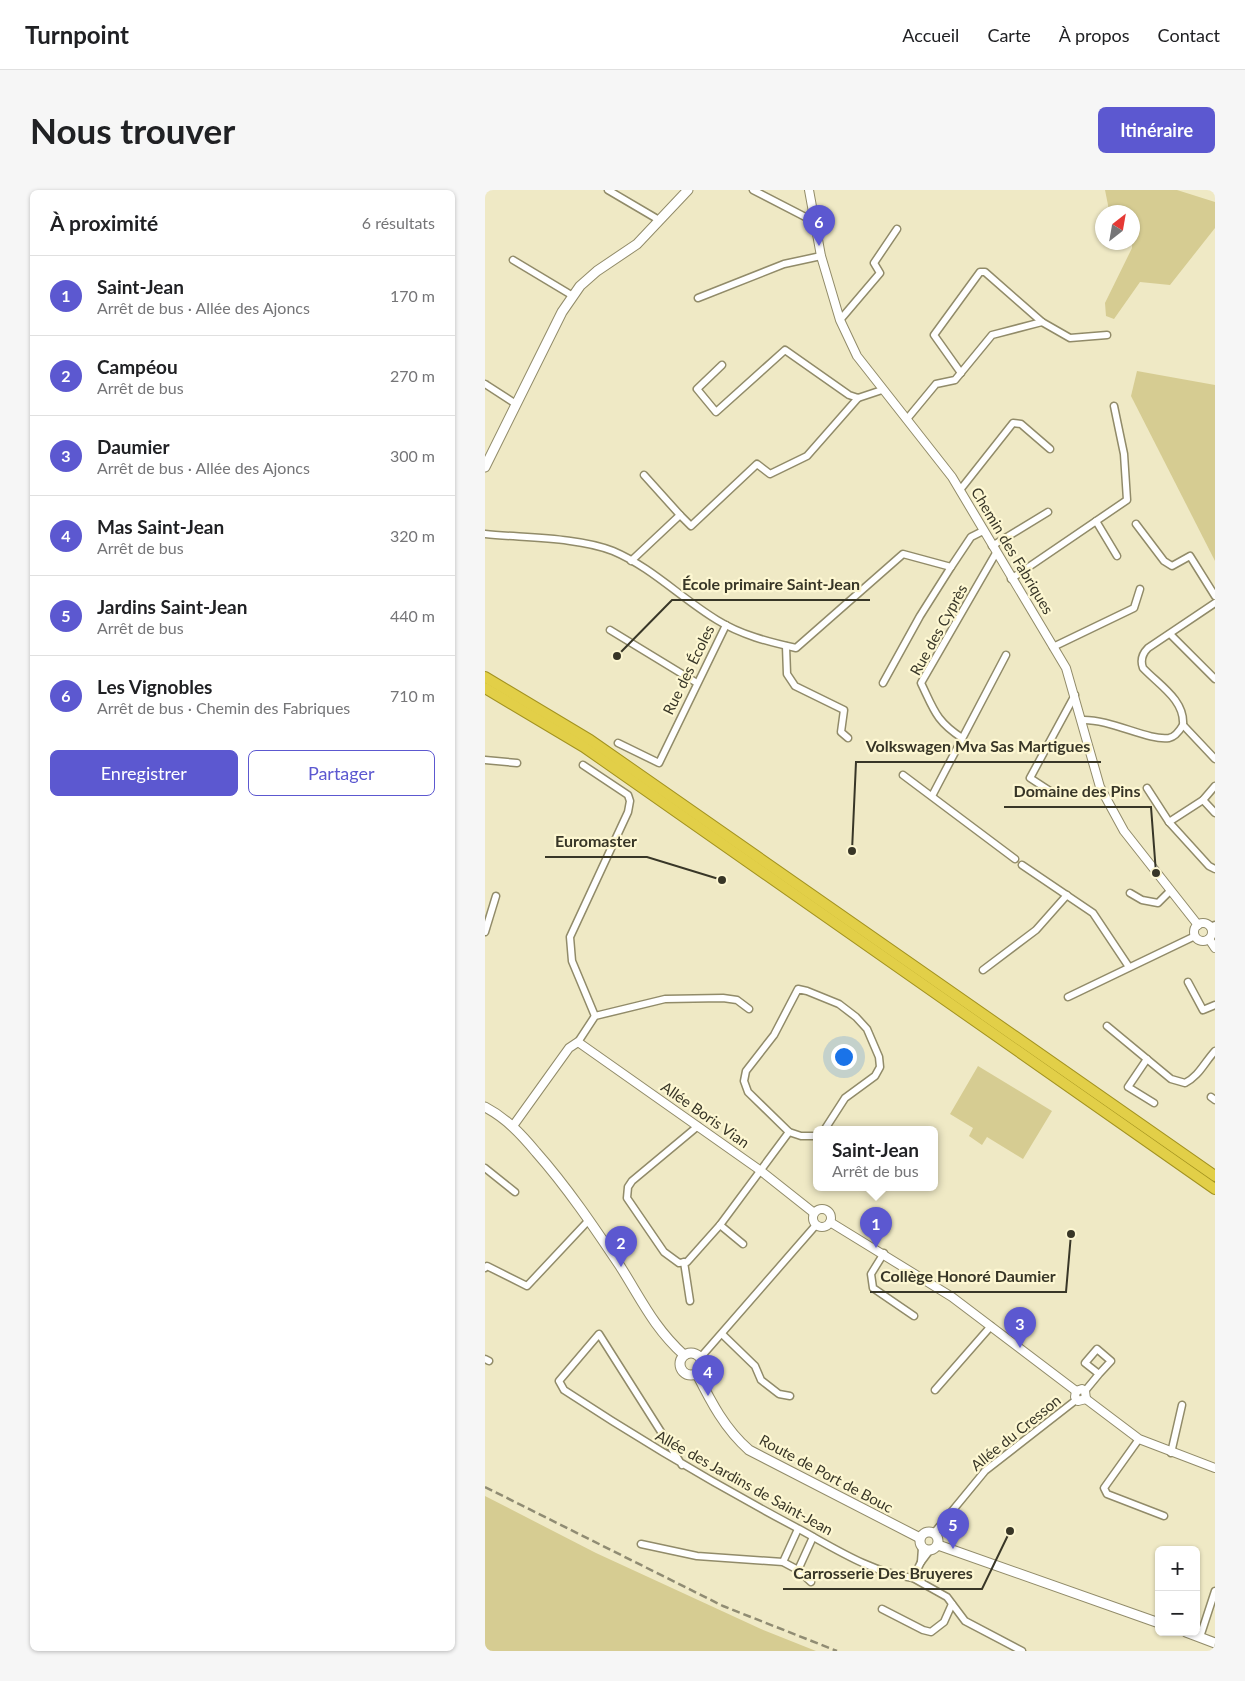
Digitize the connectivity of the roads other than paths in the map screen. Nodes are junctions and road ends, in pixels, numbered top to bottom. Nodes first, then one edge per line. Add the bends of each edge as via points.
1 (608, 190) edge
2 (688, 190) edge
3 (753, 190) edge
4 (809, 190) edge
5 (659, 220) junction
6 (815, 222) junction
7 (897, 229) dead end
8 (821, 256) junction
9 (513, 260) dead end
10 (573, 296) junction
11 (698, 298) dead end
12 (840, 320) junction
13 (1042, 322) junction
14 (1107, 336) dead end
15 (722, 365) dead end
16 (961, 373) junction
17 (485, 384) edge
18 (882, 390) junction
19 (857, 398) junction
20 (516, 404) junction
21 (1114, 406) dead end
22 (907, 419) junction
23 (1050, 449) dead end
24 (486, 463) edge
25 (644, 475) dead end
26 (959, 490) junction
27 (1048, 512) dead end
28 (680, 515) junction
29 (1096, 521) junction
30 (1137, 524) dead end
31 (983, 531) junction
32 (485, 534) edge
33 (994, 549) junction
34 (1117, 556) dead end
35 (631, 561) junction
36 (951, 567) junction
37 (1011, 579) junction
38 (1140, 589) dead end
39 (1215, 596) edge
40 (1214, 605) edge
41 (726, 625) junction
42 (609, 630) dead end
43 (1170, 634) junction
44 (787, 646) junction
45 (1053, 647) junction
46 (1006, 655) dead end
47 (485, 670) edge
48 (485, 677) edge
49 (1215, 679) edge
50 (697, 683) junction
51 (883, 683) dead end
52 (485, 688) edge
53 (1075, 695) junction
54 (551, 715) junction
55 (1082, 720) junction
56 (1183, 725) junction
57 (848, 738) dead end
58 (963, 738) junction
59 (618, 743) dead end
60 (1215, 759) edge
61 (485, 760) edge
62 (517, 763) dead end
63 (583, 765) dead end
64 (903, 775) dead end
65 (1215, 786) edge
66 (1147, 788) dead end
67 (1050, 791) dead end
68 (932, 796) junction
69 (1203, 800) junction
70 (1215, 813) edge
71 (1169, 822) junction
72 (1015, 859) dead end
73 (1022, 865) dead end
74 (1215, 869) edge
75 (1170, 892) junction
76 (1130, 893) dead end
77 (1067, 895) junction
78 (496, 896) dead end
79 (1198, 925) junction
80 (1213, 926) edge
81 (485, 932) edge
82 (1195, 936) junction
83 (1209, 939) junction
84 (1215, 948) edge
85 (1129, 967) junction
86 (983, 970) dead end
87 (1188, 982) dead end
88 (1068, 997) dead end
89 (1215, 1005) edge
90 (749, 1009) dead end
91 (595, 1016) junction
92 (1107, 1026) dead end
93 (578, 1042) junction
94 (1215, 1051) edge
95 (1147, 1059) junction
96 (1153, 1103) dead end
97 (485, 1107) edge
98 (513, 1126) junction
99 (698, 1126) junction
100 (827, 1126) edge
101 (789, 1132) junction
102 (813, 1136) edge
103 (485, 1168) edge
104 (761, 1172) junction
105 (1215, 1176) edge
106 (1215, 1188) edge
107 (515, 1192) dead end
108 (815, 1213) junction
109 (588, 1221) junction
110 (830, 1222) junction
111 (720, 1225) junction
112 (816, 1225) junction
113 (743, 1244) dead end
114 (884, 1253) junction
115 (684, 1262) junction
116 (486, 1266) edge
117 (691, 1301) dead end
118 (914, 1316) dead end
119 (991, 1326) junction
120 (722, 1334) junction
121 (685, 1355) junction
122 (700, 1358) junction
123 (697, 1374) junction
124 (1099, 1374) dead end
125 (935, 1390) dead end
126 (1086, 1395) junction
127 (790, 1396) dead end
128 (1076, 1396) junction
129 (1182, 1405) dead end
130 (1139, 1440) junction
131 (1171, 1453) junction
132 (682, 1464) junction
133 (1215, 1468) edge
134 (1164, 1516) dead end
135 (798, 1529) junction
136 (934, 1533) junction
137 (813, 1537) junction
138 (920, 1538) junction
139 (641, 1544) dead end
140 (930, 1548) junction
141 (783, 1562) junction
142 (798, 1570) junction
143 (913, 1578) junction
144 (811, 1582) dead end
145 (1215, 1591) edge
146 (952, 1604) junction
147 (883, 1609) dead end
148 (1155, 1622) edge
149 (1200, 1637) joint
150 (1215, 1643) edge
151 (1022, 1651) edge

1 - 5 street
2 - 5 main road
3 - 6 street
4 - 6 street, Chemin des Fabriques
5 - 10 main road via 637,244 597,271
6 - 8 street, Chemin des Fabriques
7 - 12 street via 874,263 880,273
8 - 11 street via 784,264
8 - 12 street, Chemin des Fabriques
9 - 10 street
10 - 20 main road
12 - 18 street, Chemin des Fabriques via 857,356
13 - 14 street via 1070,338
13 - 16 street via 992,335
13 - 16 street via 985,272 980,272 934,335
15 - 19 street via 697,389 716,412 785,350
16 - 22 street via 955,380 935,384
17 - 20 street
18 - 19 street
18 - 22 street, Chemin des Fabriques
19 - 28 street via 807,456 770,474 757,464 691,526
20 - 24 main road
21 - 29 street via 1124,454 1127,500
22 - 26 street, Chemin des Fabriques via 939,458
23 - 26 street via 1021,424 1013,423
25 - 28 street
26 - 31 street, Chemin des Fabriques
27 - 33 street
28 - 35 street
29 - 34 street
29 - 37 street
30 - 39 street via 1164,561 1172,566 1190,556
31 - 33 street, Chemin des Fabriques
31 - 36 street via 971,538
32 - 35 street, Rue des Écoles via 589,544 613,551
33 - 37 street, Chemin des Fabriques
33 - 58 street, Rue des Cyprès via 921,683 935,714 945,727
35 - 41 street, Rue des Écoles
36 - 44 street via 903,554 795,648
36 - 51 street
37 - 45 street, Chemin des Fabriques
38 - 45 street via 1134,608
40 - 43 street
41 - 44 street via 764,641
41 - 50 street, Rue des Écoles
42 - 50 street
43 - 49 street
43 - 56 street via 1148,648 1141,663 1174,698 1181,709
44 - 57 street via 787,674 795,686 844,710 841,732
45 - 53 street, Chemin des Fabriques via 1067,668
46 - 58 street
47 - 54 highway
48 - 54 highway
50 - 59 street, Rue des Écoles via 659,763
52 - 106 highway via 584,747
53 - 55 street, Chemin des Fabriques
53 - 67 street via 1030,778
54 - 105 highway
55 - 56 street via 1105,722 1160,738 1171,738
55 - 75 street, Chemin des Fabriques via 1100,787 1124,830
56 - 60 street
58 - 68 street
61 - 62 street
63 - 91 street via 628,795 630,801 628,812 570,937 572,961
64 - 68 street
65 - 69 street
66 - 71 street
68 - 72 street
69 - 70 street
69 - 71 street
71 - 74 street
73 - 77 street
75 - 76 street via 1158,903 1142,900
75 - 79 street, Chemin des Fabriques
77 - 85 street via 1093,913
77 - 86 street via 1036,930
78 - 81 street
79 - 80 street
79 - 82 street
80 - 83 street
82 - 83 street via 1201,941
82 - 85 street
83 - 84 street
85 - 88 street
87 - 89 street via 1203,1010
90 - 91 street via 737,1000 723,998 665,999
91 - 93 street
92 - 95 street
93 - 98 street via 569,1048
93 - 99 street, Allée Boris Vian
94 - 95 street via 1196,1077 1185,1083 1171,1079
95 - 96 street via 1129,1086
97 - 98 main road
98 - 109 main road via 559,1178
99 - 104 street, Allée Boris Vian
99 - 115 street via 631,1181 628,1187 627,1198 664,1252 671,1259
100 - 101 street via 845,1098 875,1076 880,1067 879,1057 867,1029 857,1017 839,1004 798,989 774,1035 746,1071 744,1081 748,1092
101 - 102 street
101 - 104 street
103 - 107 street
104 - 108 street, Allée Boris Vian
104 - 111 street
108 - 110 street via 821,1208 827,1210 831,1214
108 - 112 street via 813,1220
109 - 116 street via 527,1286
109 - 121 main road via 665,1338
110 - 112 street via 825,1226
110 - 114 street
111 - 113 street
111 - 115 street
112 - 120 street
114 - 118 street via 871,1274 873,1288
114 - 119 street
115 - 117 street
119 - 125 street
119 - 128 street
120 - 122 street
120 - 127 street via 755,1366 761,1380 779,1394
121 - 122 main road via 691,1353
121 - 123 main road via 680,1360 681,1371 687,1375
122 - 123 main road via 702,1365
123 - 138 main road, Route de Port de Bouc via 733,1436 749,1450
124 - 126 street
126 - 128 street via 1081,1402
126 - 128 street via 1079,1389
126 - 130 street
128 - 136 street, Allée du Cresson via 985,1471
129 - 131 street
130 - 131 street
130 - 134 street via 1104,1488 1107,1494
131 - 133 street
132 - 132 street, Allée des Jardins de Saint-Jean via 599,1334 559,1381 564,1390
132 - 135 street, Allée des Jardins de Saint-Jean
135 - 137 street, Allée des Jardins de Saint-Jean
135 - 141 street
136 - 138 main road via 925,1532
136 - 140 main road via 938,1538
137 - 142 street
137 - 143 street, Allée des Jardins de Saint-Jean via 893,1575
138 - 140 main road
139 - 141 street via 697,1556
140 - 143 street
140 - 148 main road
141 - 142 street
142 - 144 street
143 - 146 street, Allée des Jardins de Saint-Jean via 947,1597
145 - 149 street
146 - 147 street via 944,1622 931,1632
146 - 151 street, Allée des Jardins de Saint-Jean via 965,1621
149 - 150 main road

